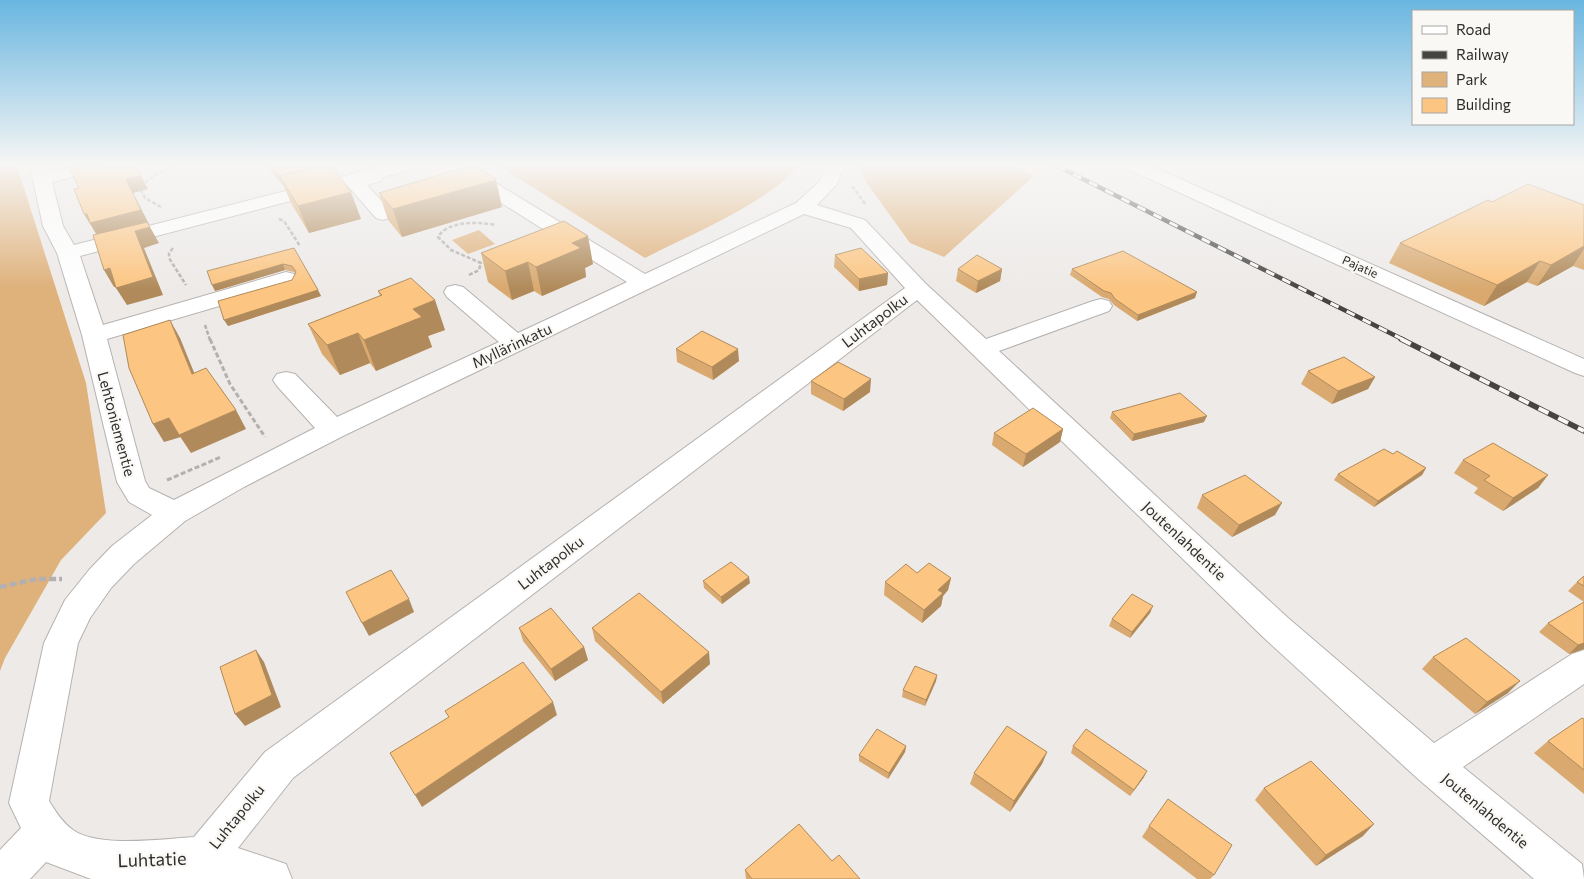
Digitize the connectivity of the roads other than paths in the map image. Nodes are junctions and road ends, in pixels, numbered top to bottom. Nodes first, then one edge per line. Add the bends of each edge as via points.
1 (49, 207) edge
2 (245, 207) edge
3 (377, 207) edge
4 (406, 207) edge
5 (519, 207) edge
6 (804, 207) joint
7 (1227, 207) edge
8 (559, 232) junction
9 (534, 242) edge
10 (68, 253) junction
11 (286, 279) dead end
12 (643, 282) junction
13 (918, 289) junction
14 (456, 292) road end
15 (1101, 306) dead end
16 (94, 335) junction
17 (516, 344) junction
18 (982, 349) junction
19 (1584, 368) edge
20 (286, 380) dead end
21 (333, 430) junction
22 (174, 513) junction
23 (1584, 665) edge
24 (1431, 765) junction
25 (54, 841) junction
26 (204, 858) junction
27 (1, 879) edge
28 (271, 879) edge
29 (1567, 879) edge

1 - 10 street, Lehtoniementie via 53,226
2 - 10 street
3 - 4 street via 383,214
5 - 8 street
6 - 12 street, Myllärinkatu
6 - 13 street, Joutenlahdentie via 858,224
7 - 19 street, Pajatie
8 - 9 street
8 - 12 street
10 - 16 street, Lehtoniementie
11 - 16 street
12 - 17 street, Myllärinkatu
13 - 18 street, Joutenlahdentie
13 - 26 street, Luhtapolku via 279,765
14 - 17 street
15 - 18 street
16 - 22 street, Lehtoniementie via 131,482 139,495
17 - 21 street, Myllärinkatu
18 - 24 street, Joutenlahdentie via 1275,627
20 - 21 street
21 - 22 street, Myllärinkatu
22 - 25 street via 123,555 100,579 77,610 61,643 30,803
23 - 24 street
24 - 29 street, Joutenlahdentie
25 - 26 street, Luhtatie via 103,862
25 - 27 street
26 - 28 street, Luhtatie

